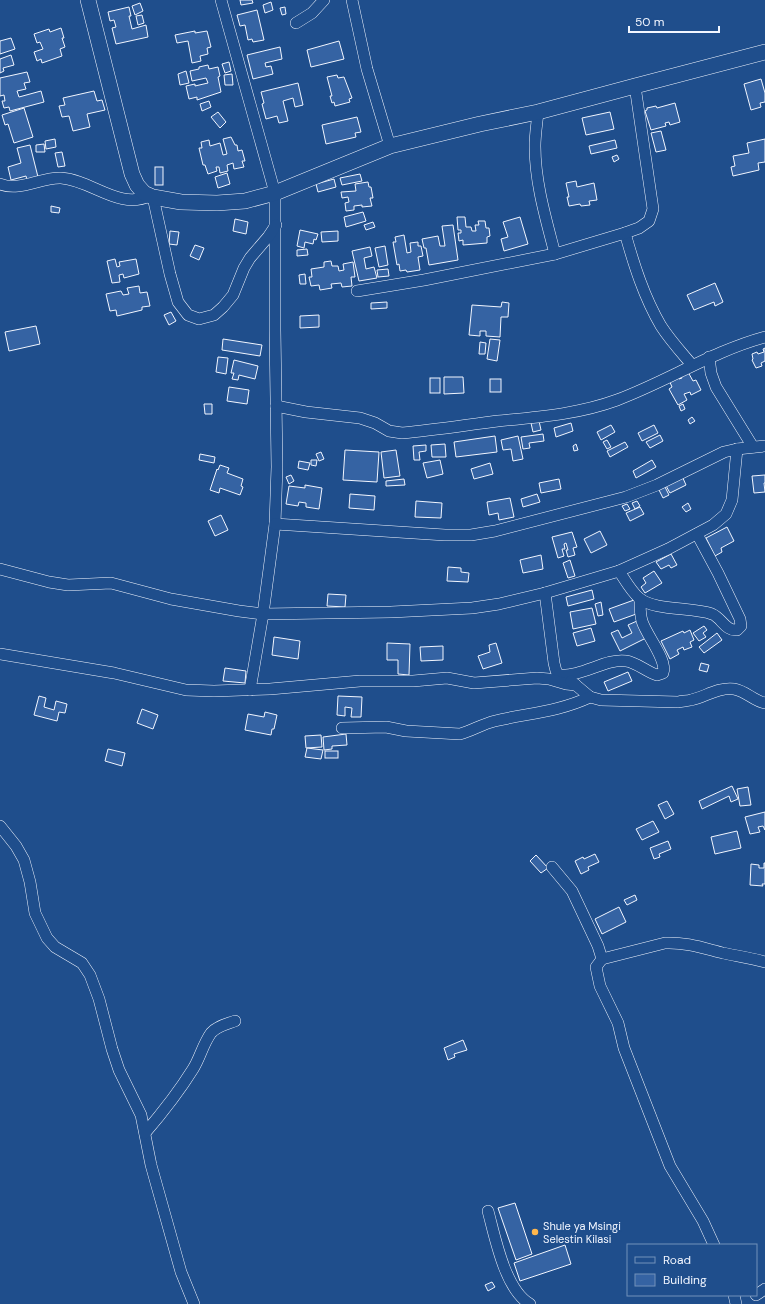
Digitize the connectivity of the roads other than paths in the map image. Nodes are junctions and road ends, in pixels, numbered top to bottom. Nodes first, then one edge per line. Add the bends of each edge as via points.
1 (88, 0) edge
2 (220, 0) edge
3 (324, 0) edge
4 (352, 0) edge
5 (296, 23) dead end
6 (765, 52) edge
7 (634, 86) junction
8 (538, 112) junction
9 (390, 146) junction
10 (0, 184) edge
11 (275, 193) junction
12 (152, 197) junction
13 (276, 225) junction
14 (625, 233) junction
15 (554, 254) junction
16 (356, 291) dead end
17 (765, 337) edge
18 (709, 357) junction
19 (692, 365) junction
20 (276, 406) junction
21 (765, 446) edge
22 (753, 447) junction
23 (737, 448) junction
24 (275, 524) junction
25 (698, 534) junction
26 (0, 569) edge
27 (619, 571) junction
28 (545, 593) junction
29 (640, 599) junction
30 (263, 614) junction
31 (0, 654) edge
32 (564, 675) junction
33 (576, 685) junction
34 (250, 690) junction
35 (590, 697) junction
36 (765, 703) edge
37 (342, 728) dead end
38 (0, 826) edge
39 (552, 867) dead end
40 (602, 959) junction
41 (765, 962) edge
42 (235, 1021) dead end
43 (145, 1133) junction
44 (488, 1211) dead end
45 (714, 1244) edge
46 (194, 1304) edge
47 (530, 1304) edge

1 - 12 street via 132,174 137,185
2 - 11 street
3 - 5 street via 312,13
4 - 9 street via 367,69
6 - 7 street
7 - 8 street
7 - 14 street via 652,209 649,221
8 - 9 street
8 - 15 street via 535,147 537,174
9 - 11 street
10 - 12 street via 22,186 61,178 130,200
11 - 12 street via 245,201 217,204
11 - 13 street
12 - 13 street via 178,302 188,315 199,319 214,315 233,295 250,258
13 - 20 street
14 - 15 street
14 - 19 street via 634,266 647,298 661,325
15 - 16 street
17 - 18 street
18 - 19 street
18 - 22 street via 716,386
19 - 20 street via 643,390 593,408 544,417 402,433 390,431 360,418
20 - 24 street
21 - 22 street
22 - 23 street
23 - 24 street via 626,497 479,534 446,536
23 - 25 street via 732,500 726,514
24 - 30 street
25 - 27 street
25 - 29 street via 740,619 741,626 733,630 713,615 651,605
26 - 30 street via 49,582 68,585 111,584 171,599
27 - 28 street
27 - 29 street
28 - 30 street via 472,608
28 - 32 street via 554,663 559,675
29 - 32 street via 642,622 661,658 663,673 657,675 633,662 625,661
30 - 34 street
31 - 34 street via 114,673 186,690
32 - 33 street
33 - 34 street via 537,678 474,683 447,678 413,681 360,680
33 - 35 street
35 - 36 street via 611,701 678,702 726,689 735,689
35 - 37 street via 562,708 483,724 460,734 406,731 386,727
38 - 43 street via 24,860 35,913 47,938 55,947 82,963 90,975 119,1070 141,1115
39 - 40 street via 572,892
40 - 41 street via 676,942
40 - 45 street via 596,967 598,981 618,1023 624,1048 659,1140 670,1166 703,1221
42 - 43 street via 222,1025 212,1032 171,1103
43 - 46 street via 151,1165 181,1272
44 - 47 street via 504,1269 514,1288

